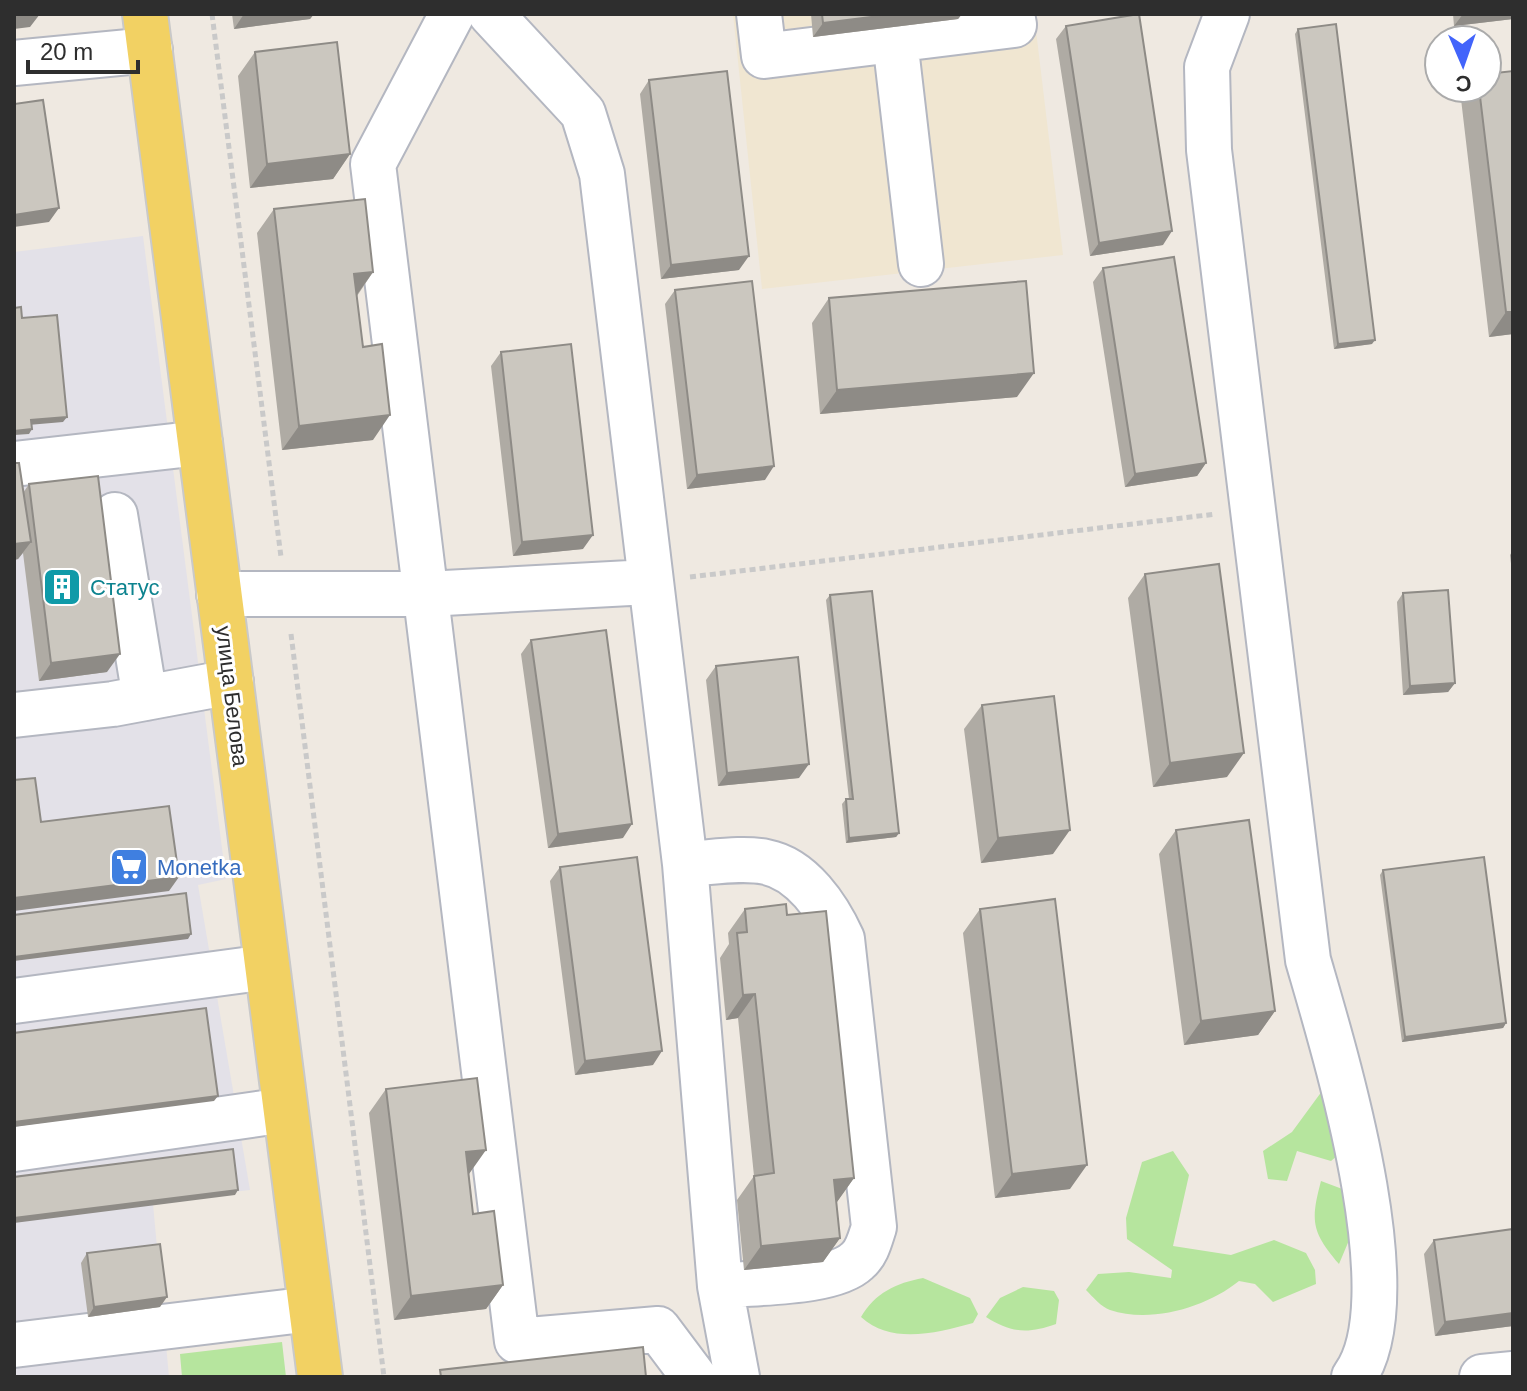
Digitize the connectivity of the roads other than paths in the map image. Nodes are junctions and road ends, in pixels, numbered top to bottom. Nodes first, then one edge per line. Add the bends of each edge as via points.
1 (452, 14) edge
2 (491, 14) edge
3 (759, 14) edge
4 (1012, 14) edge
5 (1227, 14) edge
6 (148, 32) edge
7 (895, 40) junction
8 (14, 63) edge
9 (921, 264) dead end
10 (200, 443) junction
11 (14, 464) edge
12 (115, 515) dead end
13 (649, 582) junction
14 (219, 594) junction
15 (426, 594) junction
16 (231, 682) junction
17 (145, 698) junction
18 (14, 715) edge
19 (685, 864) junction
20 (267, 967) junction
21 (14, 1001) edge
22 (285, 1110) junction
23 (14, 1149) edge
24 (720, 1286) junction
25 (311, 1309) junction
26 (29, 1356) edge
27 (1513, 1374) edge
28 (320, 1377) edge
29 (694, 1377) edge
30 (737, 1377) edge
31 (1354, 1377) edge
32 (1482, 1377) edge

1 - 15 lane via 373,164
2 - 13 lane via 583,113 602,174
3 - 7 lane via 764,56
4 - 7 lane via 1014,25
5 - 31 lane via 1207,67 1209,150 1308,960 1345,1084 1367,1208 1373,1330 1365,1361
6 - 8 lane
6 - 10 main road, улица Белова
7 - 9 lane
10 - 11 lane
10 - 14 main road, улица Белова
12 - 17 lane
13 - 15 lane
13 - 19 lane
14 - 15 lane
14 - 16 main road, улица Белова
15 - 29 lane via 517,1341 658,1329
16 - 17 lane
16 - 20 main road, улица Белова
17 - 18 lane
19 - 24 lane
19 - 24 lane via 774,864 804,884 831,915 842,939 874,1227 857,1261 836,1274
20 - 21 lane
20 - 22 main road, улица Белова
22 - 23 lane
22 - 25 main road, улица Белова
24 - 30 lane
25 - 26 lane
25 - 28 main road, улица Белова
27 - 32 lane

